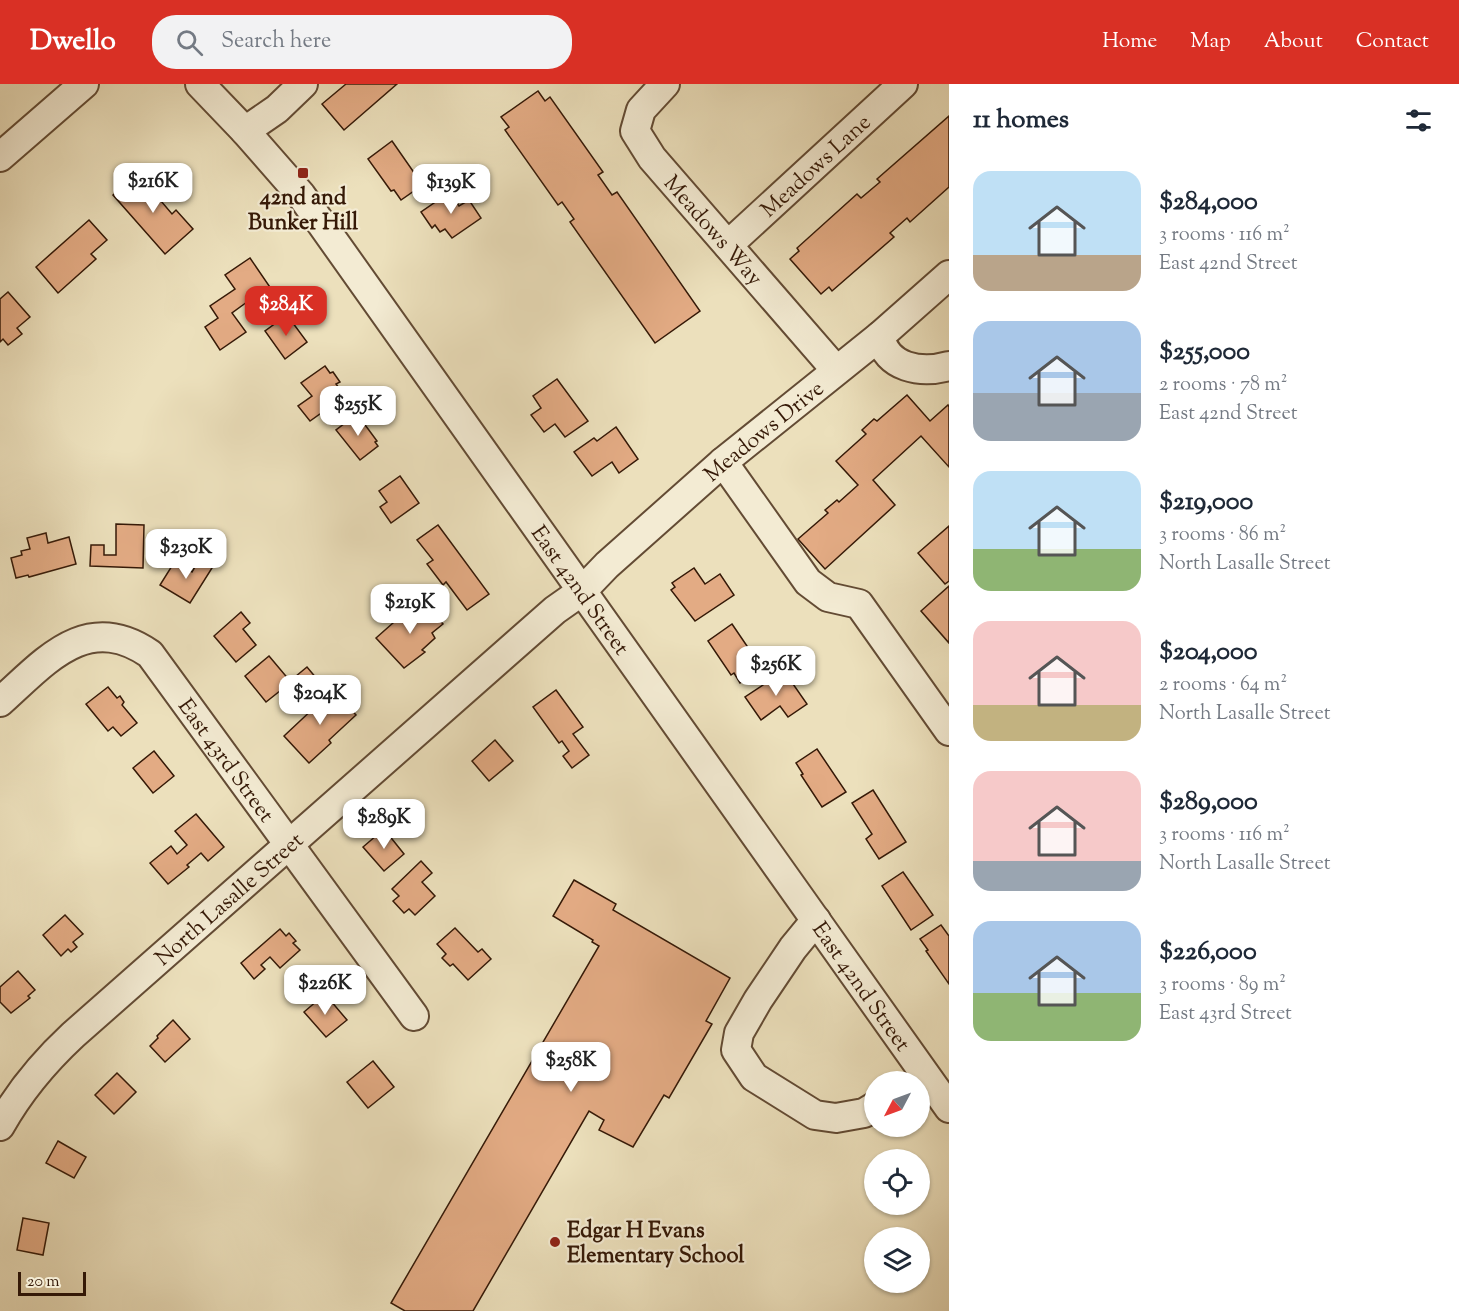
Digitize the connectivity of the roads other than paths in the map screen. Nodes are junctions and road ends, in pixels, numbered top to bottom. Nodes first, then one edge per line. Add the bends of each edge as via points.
1 (84, 84) edge
2 (200, 84) edge
3 (303, 84) edge
4 (665, 84) edge
5 (903, 84) edge
6 (246, 132) junction
7 (0, 157) edge
8 (728, 245) junction
9 (949, 275) edge
10 (880, 336) junction
11 (949, 366) edge
12 (836, 370) junction
13 (723, 462) junction
14 (582, 591) junction
15 (0, 702) edge
16 (949, 731) edge
17 (290, 844) junction
18 (816, 920) junction
19 (414, 1016) dead end
20 (913, 1071) edge
21 (930, 1090) edge
22 (949, 1108) edge
23 (864, 1113) edge
24 (0, 1126) edge

1 - 7 street
2 - 6 street, East 42nd Street
3 - 6 street
4 - 8 street, Meadows Way via 640,110 635,131 652,158
5 - 8 street, Meadows Lane
6 - 14 street, East 42nd Street via 301,195
8 - 12 street, Meadows Way
9 - 10 street, Meadows Drive
10 - 11 street via 882,346 898,363 914,368
10 - 12 street, Meadows Drive
12 - 13 street, Meadows Drive
13 - 14 street, Meadows Drive
13 - 16 street via 808,582 828,597 859,604
14 - 17 street, North Lasalle Street via 555,610
14 - 18 street, East 42nd Street
15 - 17 street, East 43rd Street via 68,645 93,637 135,644 158,663
17 - 19 street, East 43rd Street
17 - 24 street, North Lasalle Street via 58,1049 22,1091
18 - 20 street, East 42nd Street
18 - 23 street via 758,999 739,1033 736,1050 754,1077 815,1115 836,1118
21 - 22 street, East 42nd Street

